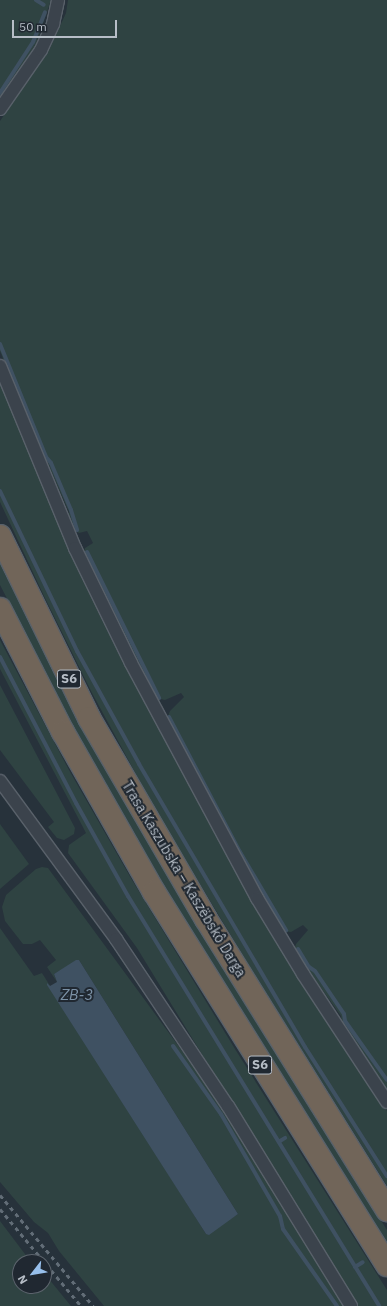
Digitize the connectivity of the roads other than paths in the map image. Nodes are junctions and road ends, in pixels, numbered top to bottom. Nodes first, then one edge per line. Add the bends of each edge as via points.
1 (58, 0) edge
2 (0, 109) edge
3 (0, 366) edge
4 (0, 536) edge
5 (0, 609) edge
6 (0, 781) edge
7 (387, 1102) edge
8 (387, 1210) edge
9 (387, 1265) edge
10 (351, 1306) edge

1 - 2 street via 53,24 41,50
3 - 7 street via 75,548 131,664 257,898 303,974
4 - 8 highway, Trasa Kaszubska – Kaszëbskô Darga / S6 via 56,654 100,737 206,919
5 - 9 highway, S6 via 64,732 154,892
6 - 10 street via 116,939 228,1106

